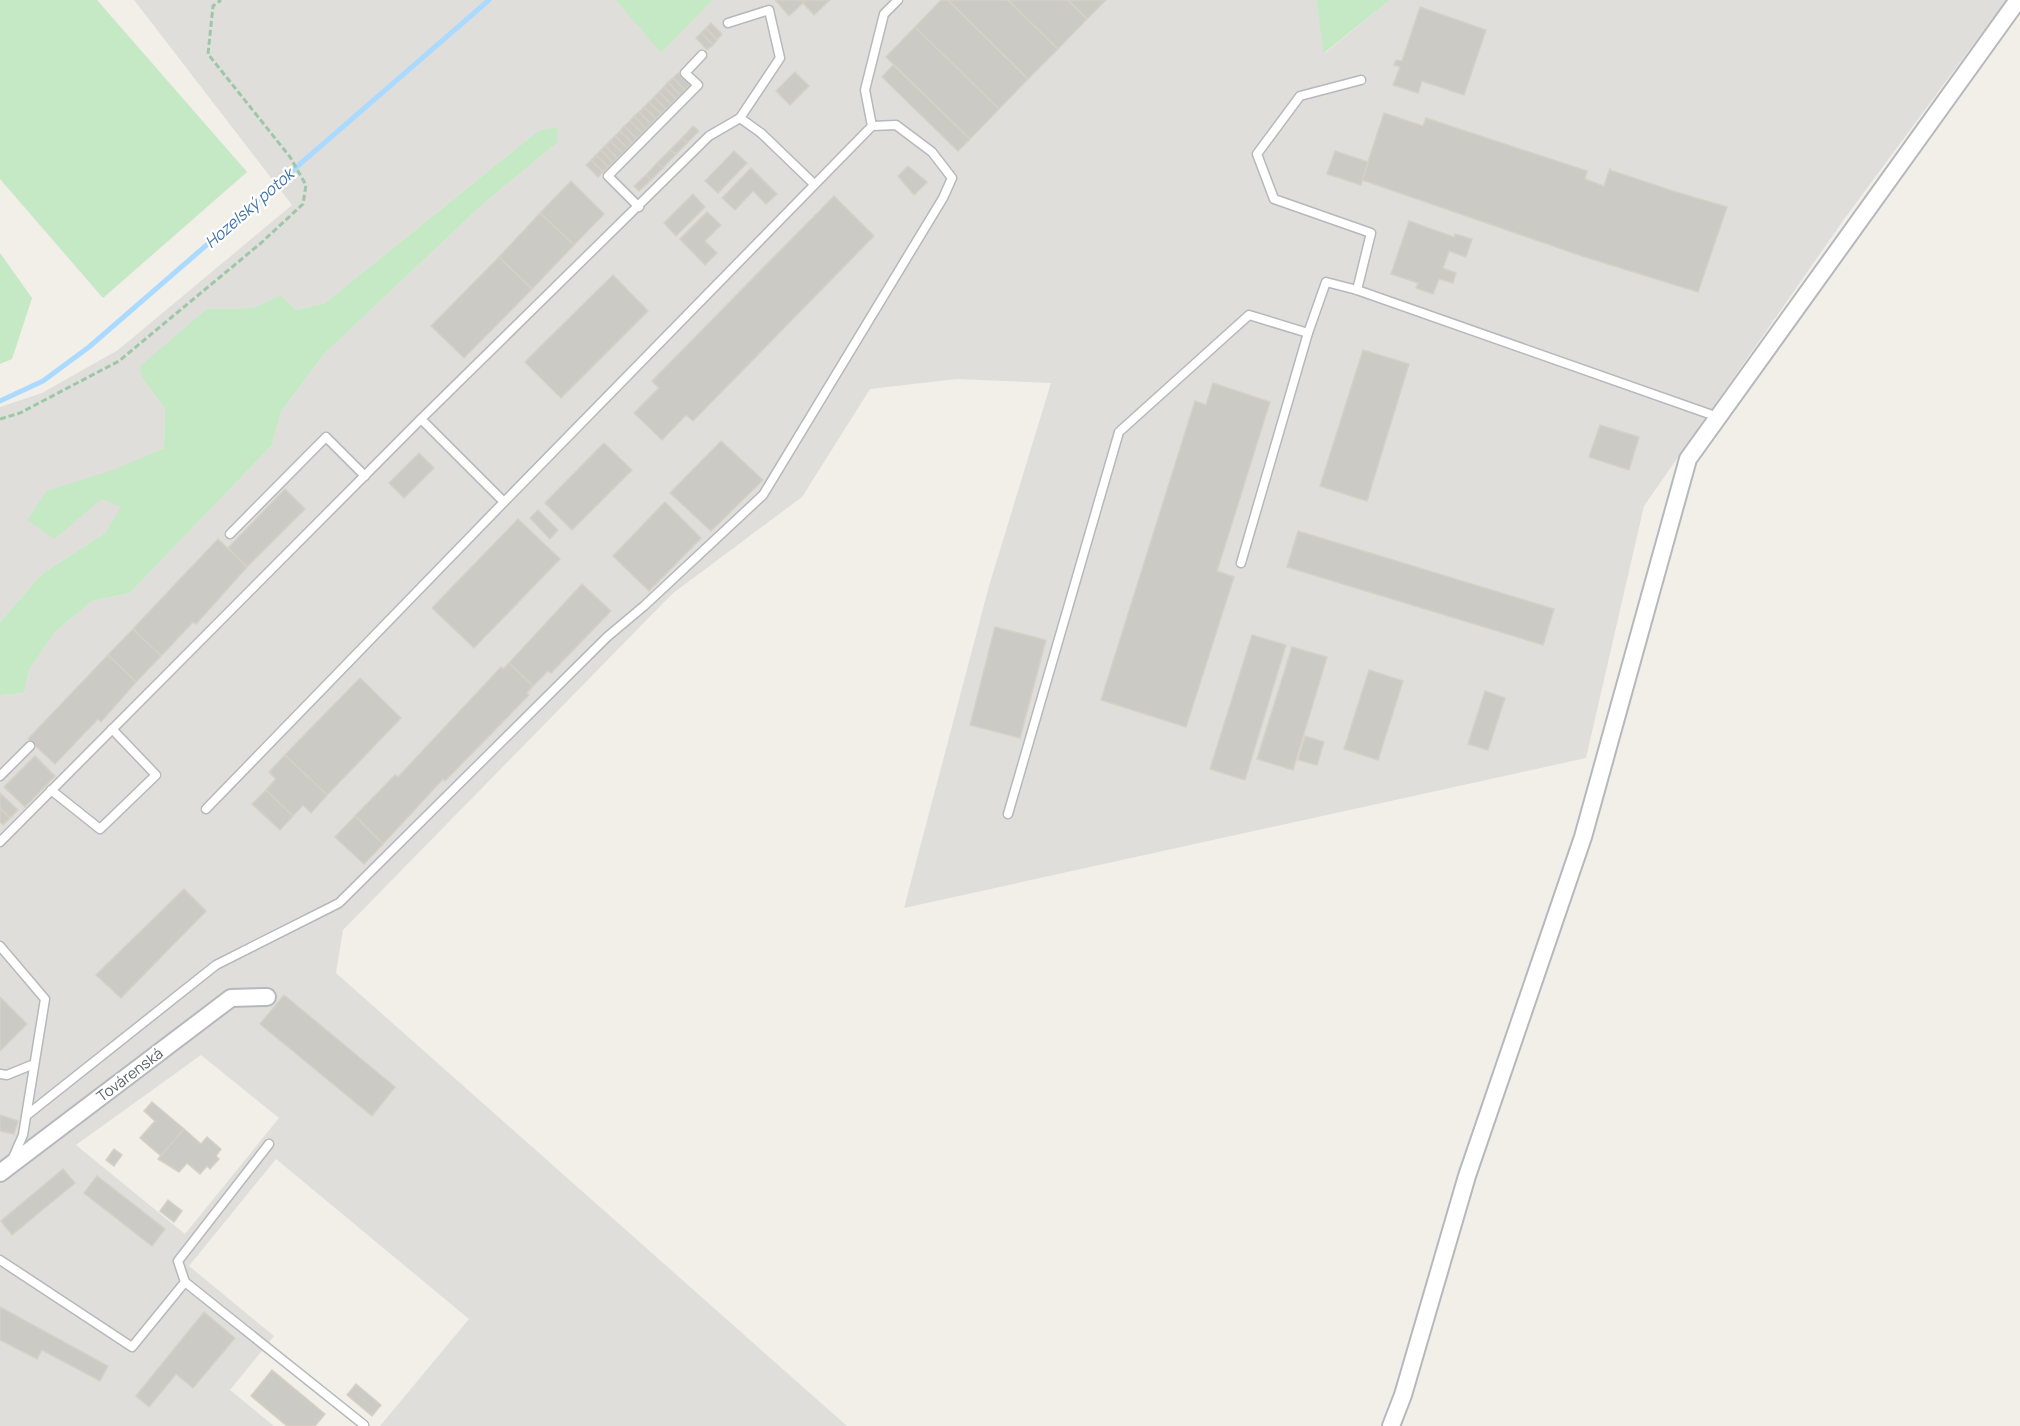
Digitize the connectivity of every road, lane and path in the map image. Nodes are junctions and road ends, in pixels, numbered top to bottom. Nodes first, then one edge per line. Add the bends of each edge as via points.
1 (220, 0) edge
2 (898, 0) edge
3 (2018, 0) edge
4 (728, 23) dead end
5 (702, 55) dead end
6 (1361, 80) dead end
7 (740, 118) junction
8 (872, 126) junction
9 (814, 184) junction
10 (639, 207) junction
11 (1357, 290) junction
12 (1308, 333) junction
13 (1718, 417) junction
14 (0, 419) edge
15 (421, 419) junction
16 (365, 476) junction
17 (504, 502) junction
18 (230, 534) dead end
19 (1241, 563) dead end
20 (112, 729) junction
21 (30, 746) dead end
22 (0, 776) edge
23 (51, 790) junction
24 (206, 809) dead end
25 (1008, 814) dead end
26 (0, 842) edge
27 (0, 946) edge
28 (267, 997) dead end
29 (34, 1064) junction
30 (0, 1074) edge
31 (27, 1115) junction
32 (269, 1144) dead end
33 (5, 1168) edge
34 (0, 1260) edge
35 (185, 1282) junction
36 (364, 1425) edge
37 (1391, 1426) edge

1 - 14 path via 213,6 208,54 290,157 306,185 303,204 119,361 20,413
2 - 8 lane via 884,15 865,90
3 - 13 street
4 - 7 lane via 769,10 780,58
5 - 10 lane via 685,73 698,86 608,176
6 - 11 lane via 1300,96 1257,154 1274,199 1371,233
7 - 9 lane
7 - 10 lane via 709,136
8 - 9 lane
8 - 31 lane via 896,125 932,152 952,178 763,495 607,637 339,903 216,965
9 - 17 lane
10 - 15 lane
11 - 12 lane via 1326,282
11 - 13 lane
12 - 19 lane
12 - 25 lane via 1249,315 1119,432
13 - 37 street via 1688,459 1583,837 1467,1176
15 - 16 lane
15 - 17 lane
16 - 18 lane via 326,437
16 - 20 lane
17 - 24 lane
20 - 23 lane
20 - 23 lane via 156,775 100,829
21 - 22 lane
23 - 26 lane
27 - 29 lane via 45,999
28 - 33 street, Továrenská via 231,998
29 - 30 lane
29 - 31 lane
31 - 33 lane via 23,1136
32 - 35 lane via 178,1261
34 - 35 lane via 132,1347
35 - 36 lane

